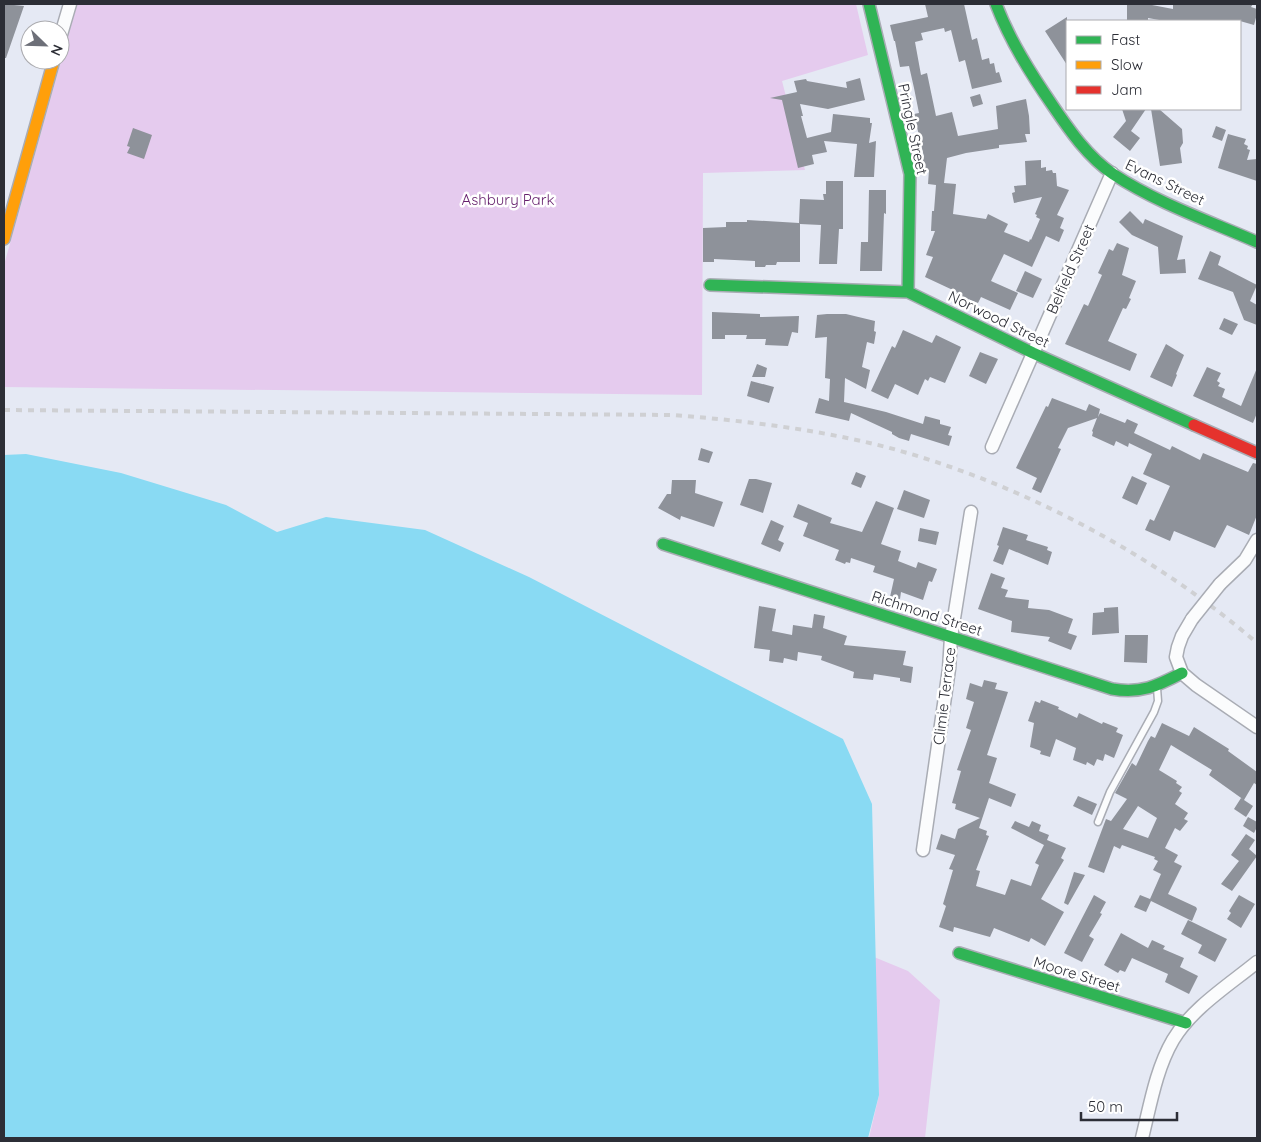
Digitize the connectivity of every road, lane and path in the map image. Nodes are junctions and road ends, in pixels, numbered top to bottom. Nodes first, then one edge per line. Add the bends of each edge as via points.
1 (70, 4) edge
2 (869, 4) edge
3 (996, 4) edge
4 (65, 20) edge
5 (51, 70) edge
6 (1112, 173) junction
7 (4, 239) edge
8 (1257, 242) edge
9 (710, 285) dead end
10 (908, 292) junction
11 (1033, 353) junction
12 (992, 447) dead end
13 (1257, 453) edge
14 (971, 512) dead end
15 (1257, 540) edge
16 (663, 544) dead end
17 (951, 637) junction
18 (1182, 673) junction
19 (1156, 687) junction
20 (1257, 727) edge
21 (1098, 822) dead end
22 (923, 850) dead end
23 (959, 953) dead end
24 (1257, 962) edge
25 (1186, 1023) junction
26 (1142, 1138) edge

1 - 4 street
2 - 10 main road, Pringle Street via 910,174
3 - 6 main road, Evans Street via 1011,40 1046,96 1081,144
5 - 7 main road
6 - 8 main road, Evans Street via 1150,194
6 - 11 street, Belfield Street
9 - 10 main road, Norwood Street
10 - 11 main road, Norwood Street
11 - 12 street, Belfield Street
11 - 13 main road, Norwood Street
14 - 17 street, Climie Terrace
15 - 18 street, bridge via 1245,560 1220,584 1182,636 1176,657
16 - 17 main road, Richmond Street
17 - 19 main road, Richmond Street via 1112,689 1133,692
17 - 22 street, Climie Terrace
18 - 19 main road, Richmond Street
18 - 20 street
19 - 21 lane via 1156,706 1110,792
23 - 25 main road, Moore Street
24 - 25 street
25 - 26 street via 1173,1040 1162,1065

